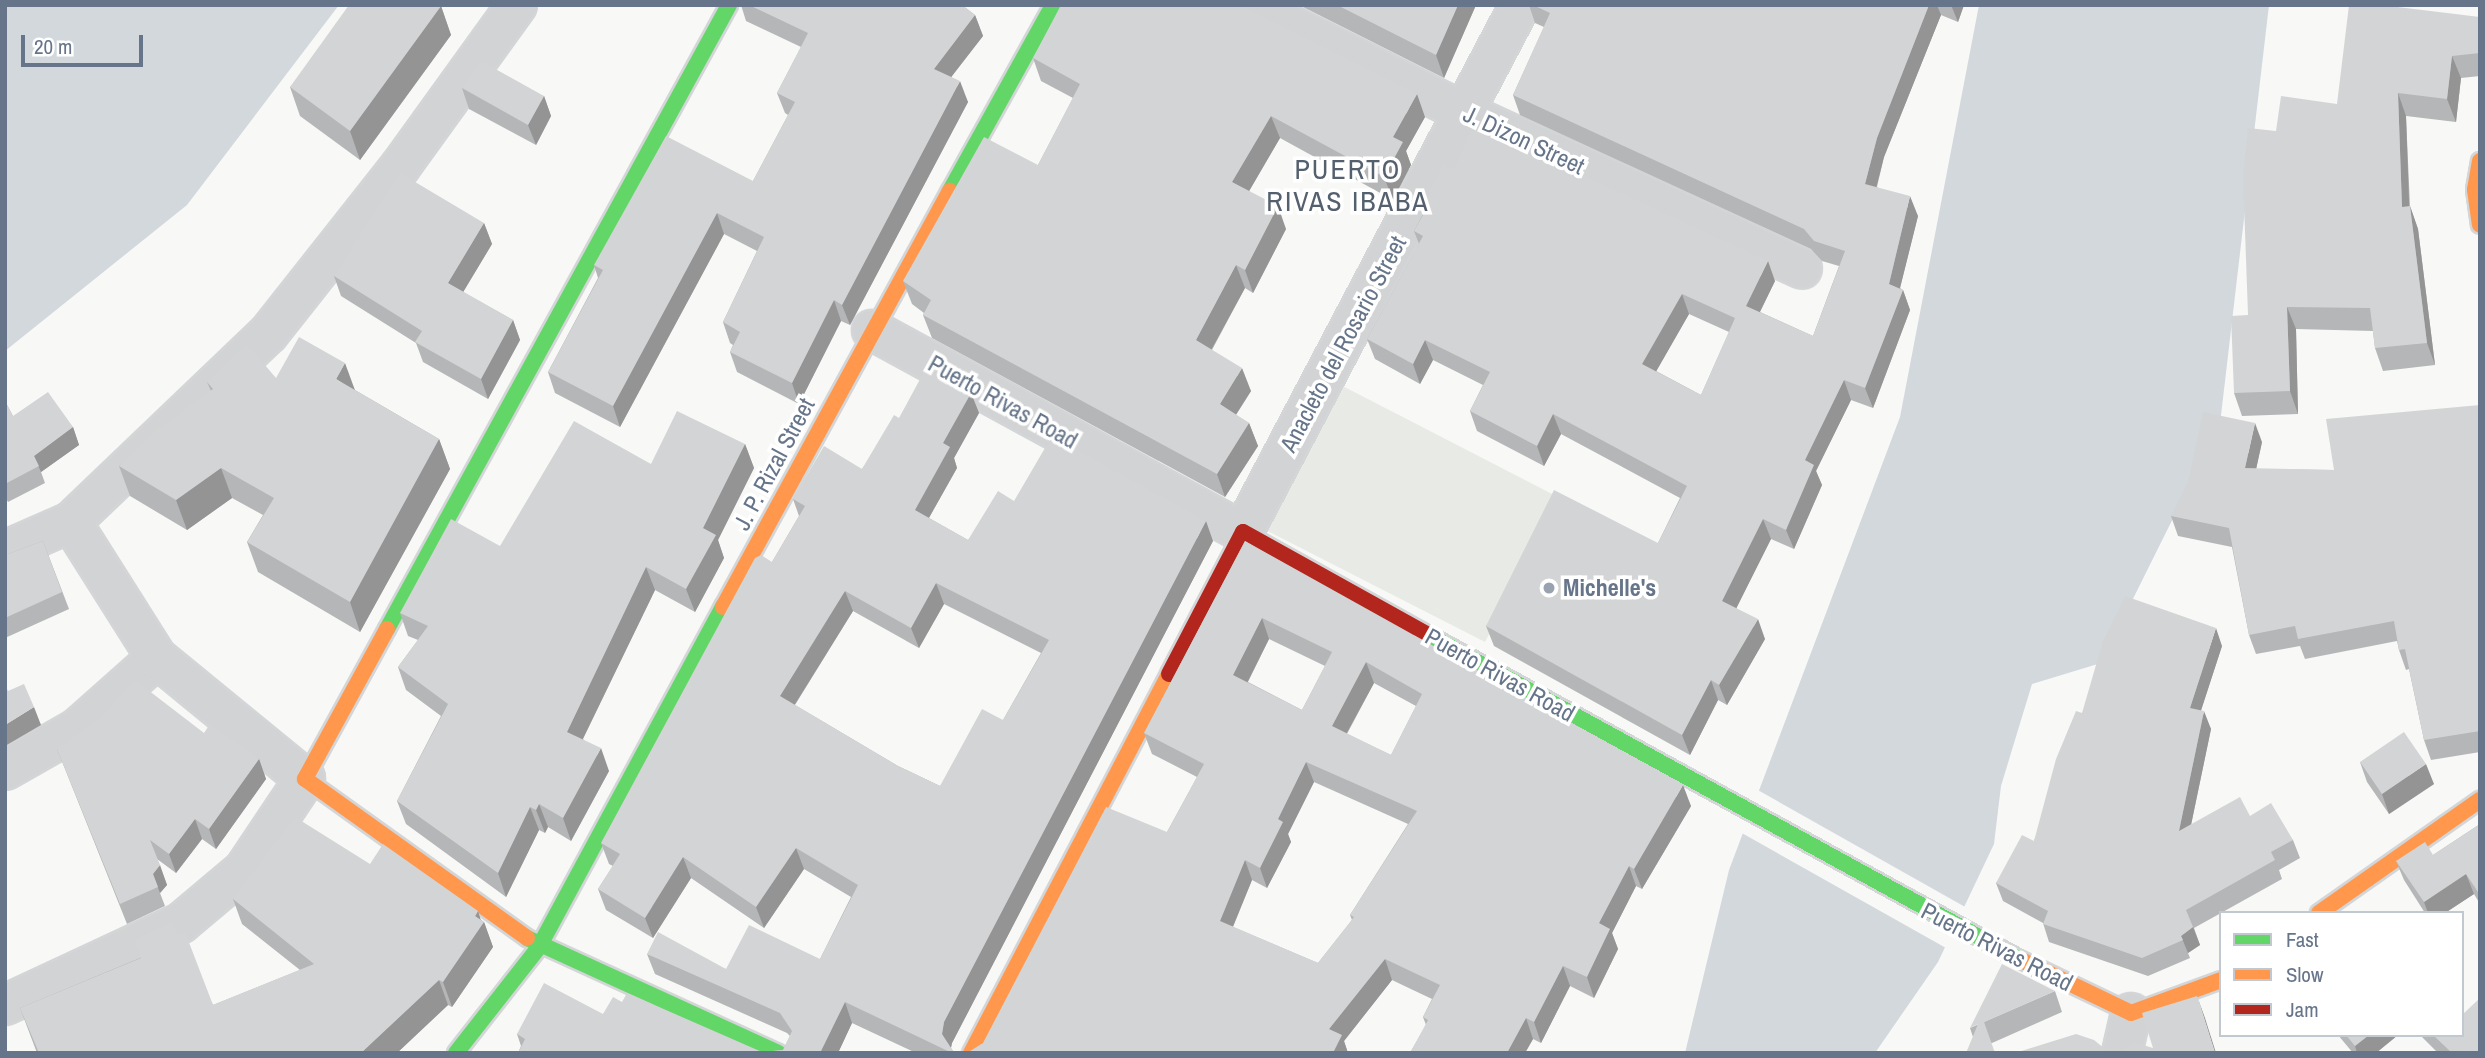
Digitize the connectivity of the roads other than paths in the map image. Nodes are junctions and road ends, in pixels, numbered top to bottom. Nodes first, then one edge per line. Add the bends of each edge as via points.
1 (517, 5) edge
2 (729, 5) edge
3 (1054, 5) edge
4 (1250, 5) edge
5 (1520, 5) edge
6 (1465, 113) junction
7 (2480, 161) edge
8 (2480, 225) edge
9 (1802, 269) dead end
10 (872, 330) junction
11 (71, 522) junction
12 (1242, 532) junction
13 (5, 551) edge
14 (157, 658) junction
15 (5, 770) edge
16 (305, 779) junction
17 (2480, 800) edge
18 (2322, 911) edge
19 (539, 947) junction
20 (2219, 981) edge
21 (5, 1005) edge
22 (2131, 1013) junction
23 (456, 1053) edge
24 (778, 1053) edge
25 (971, 1053) edge
26 (2122, 1053) edge

1 - 11 street via 400,167 268,334
2 - 16 street
3 - 10 street, J. P. Rizal Street
4 - 6 street, J. Dizon Street
5 - 6 street, Anacleto del Rosario Street
6 - 9 street, J. Dizon Street
6 - 12 street, Anacleto del Rosario Street
7 - 8 street via 2475,190
10 - 12 street, Puerto Rivas Road
10 - 19 street, J. P. Rizal Street
11 - 13 street
11 - 14 street
12 - 22 street, Puerto Rivas Road via 1956,928
12 - 25 street
14 - 15 street via 77,729
14 - 16 street
16 - 19 street
16 - 21 street via 244,870 181,923
17 - 18 street
19 - 23 street, J. P. Rizal Street
19 - 24 street
20 - 22 street
22 - 26 street

